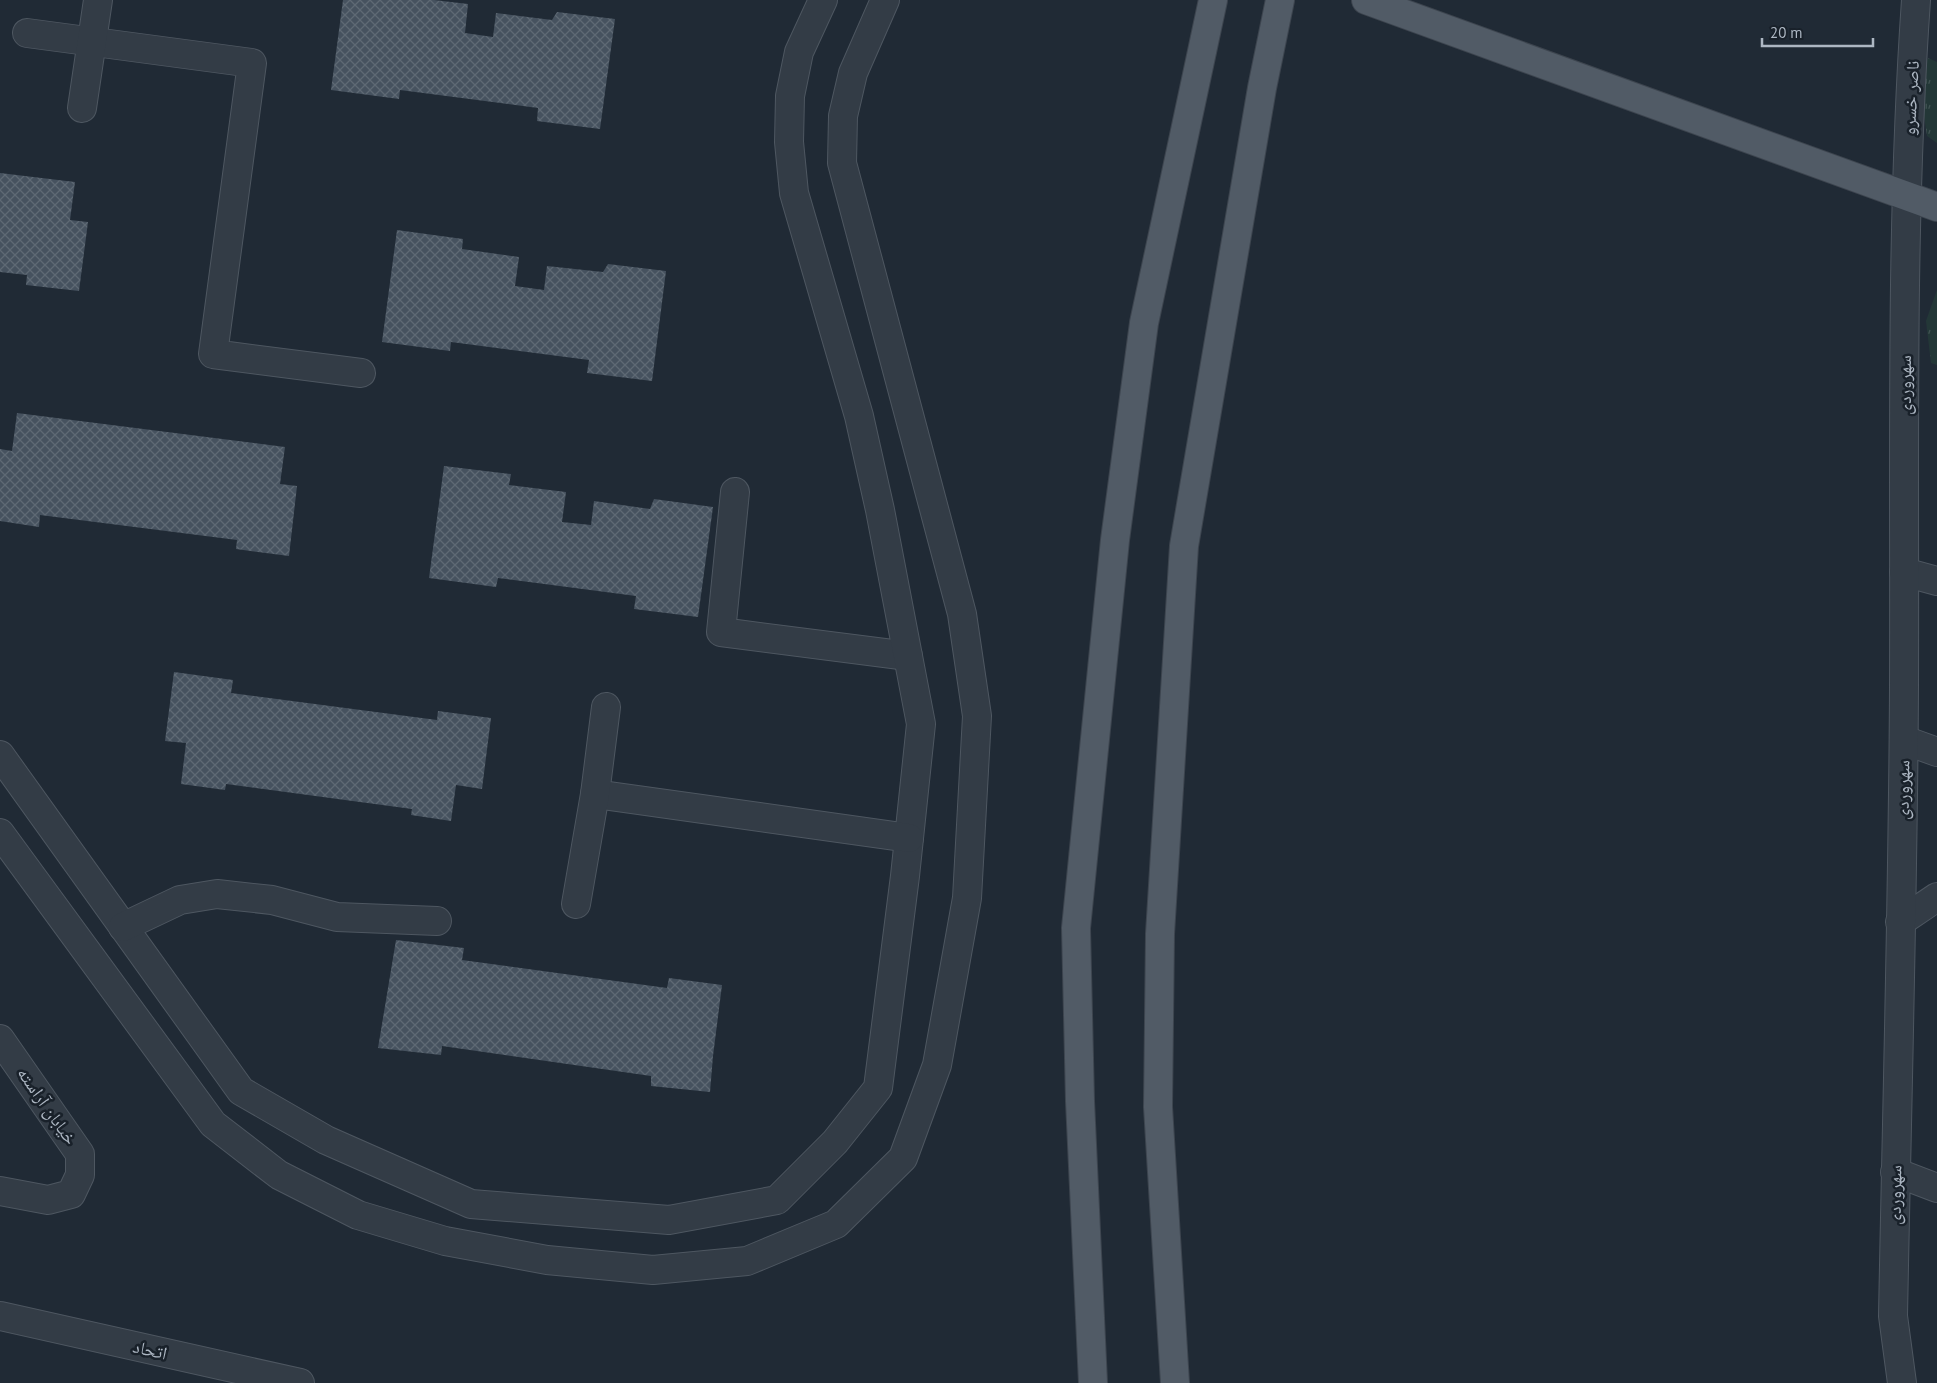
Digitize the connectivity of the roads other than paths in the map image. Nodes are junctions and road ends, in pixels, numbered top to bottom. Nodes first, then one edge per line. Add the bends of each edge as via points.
1 (98, 0) edge
2 (823, 0) edge
3 (885, 0) edge
4 (1213, 0) edge
5 (1280, 0) edge
6 (1366, 0) edge
7 (1916, 0) edge
8 (27, 32) dead end
9 (92, 41) junction
10 (82, 108) dead end
11 (1908, 196) junction
12 (1937, 208) edge
13 (361, 374) dead end
14 (735, 492) dead end
15 (1904, 572) junction
16 (1937, 581) edge
17 (908, 656) junction
18 (606, 707) dead end
19 (1904, 740) junction
20 (1937, 752) edge
21 (0, 754) edge
22 (595, 794) junction
23 (0, 833) edge
24 (909, 838) junction
25 (1937, 897) edge
26 (576, 904) dead end
27 (437, 921) dead end
28 (1900, 922) junction
29 (123, 927) junction
30 (0, 1039) edge
31 (1896, 1172) junction
32 (1937, 1188) edge
33 (0, 1191) edge
34 (0, 1316) edge
35 (300, 1383) edge
36 (1093, 1383) edge
37 (1175, 1383) edge
38 (1902, 1383) edge

1 - 9 street
2 - 17 street via 799,52 790,96 789,142 794,193 859,416
3 - 23 street via 853,73 843,116 842,163 962,614 977,716 967,898 937,1065 903,1158 836,1224 747,1261 653,1270 547,1260 445,1241 358,1215 278,1175 214,1124
4 - 36 main road via 1144,323 1115,540 1076,928
5 - 37 main road via 1184,546 1160,934 1158,1107
6 - 11 main road
7 - 11 street, ناصر خسرو via 1909,104
8 - 9 street
9 - 10 street
9 - 13 street via 252,63 213,354
11 - 12 main road
11 - 15 street, سهروردی
14 - 17 street via 721,632
15 - 16 street
15 - 19 street, سهروردی
17 - 24 street via 921,724
18 - 22 street
19 - 20 street
19 - 28 street, سهروردی
21 - 29 street
22 - 24 street
22 - 26 street
24 - 29 street via 878,1088 835,1142 777,1200 670,1220 472,1204 326,1140 241,1090
25 - 28 street
27 - 29 street via 336,917 272,900 217,894 180,900
28 - 31 street, سهروردی
30 - 33 street, خیابان آراسته via 80,1154 80,1175 71,1194 48,1200
31 - 32 street
31 - 38 street, سهروردی via 1893,1316
34 - 35 street, اتحاد

